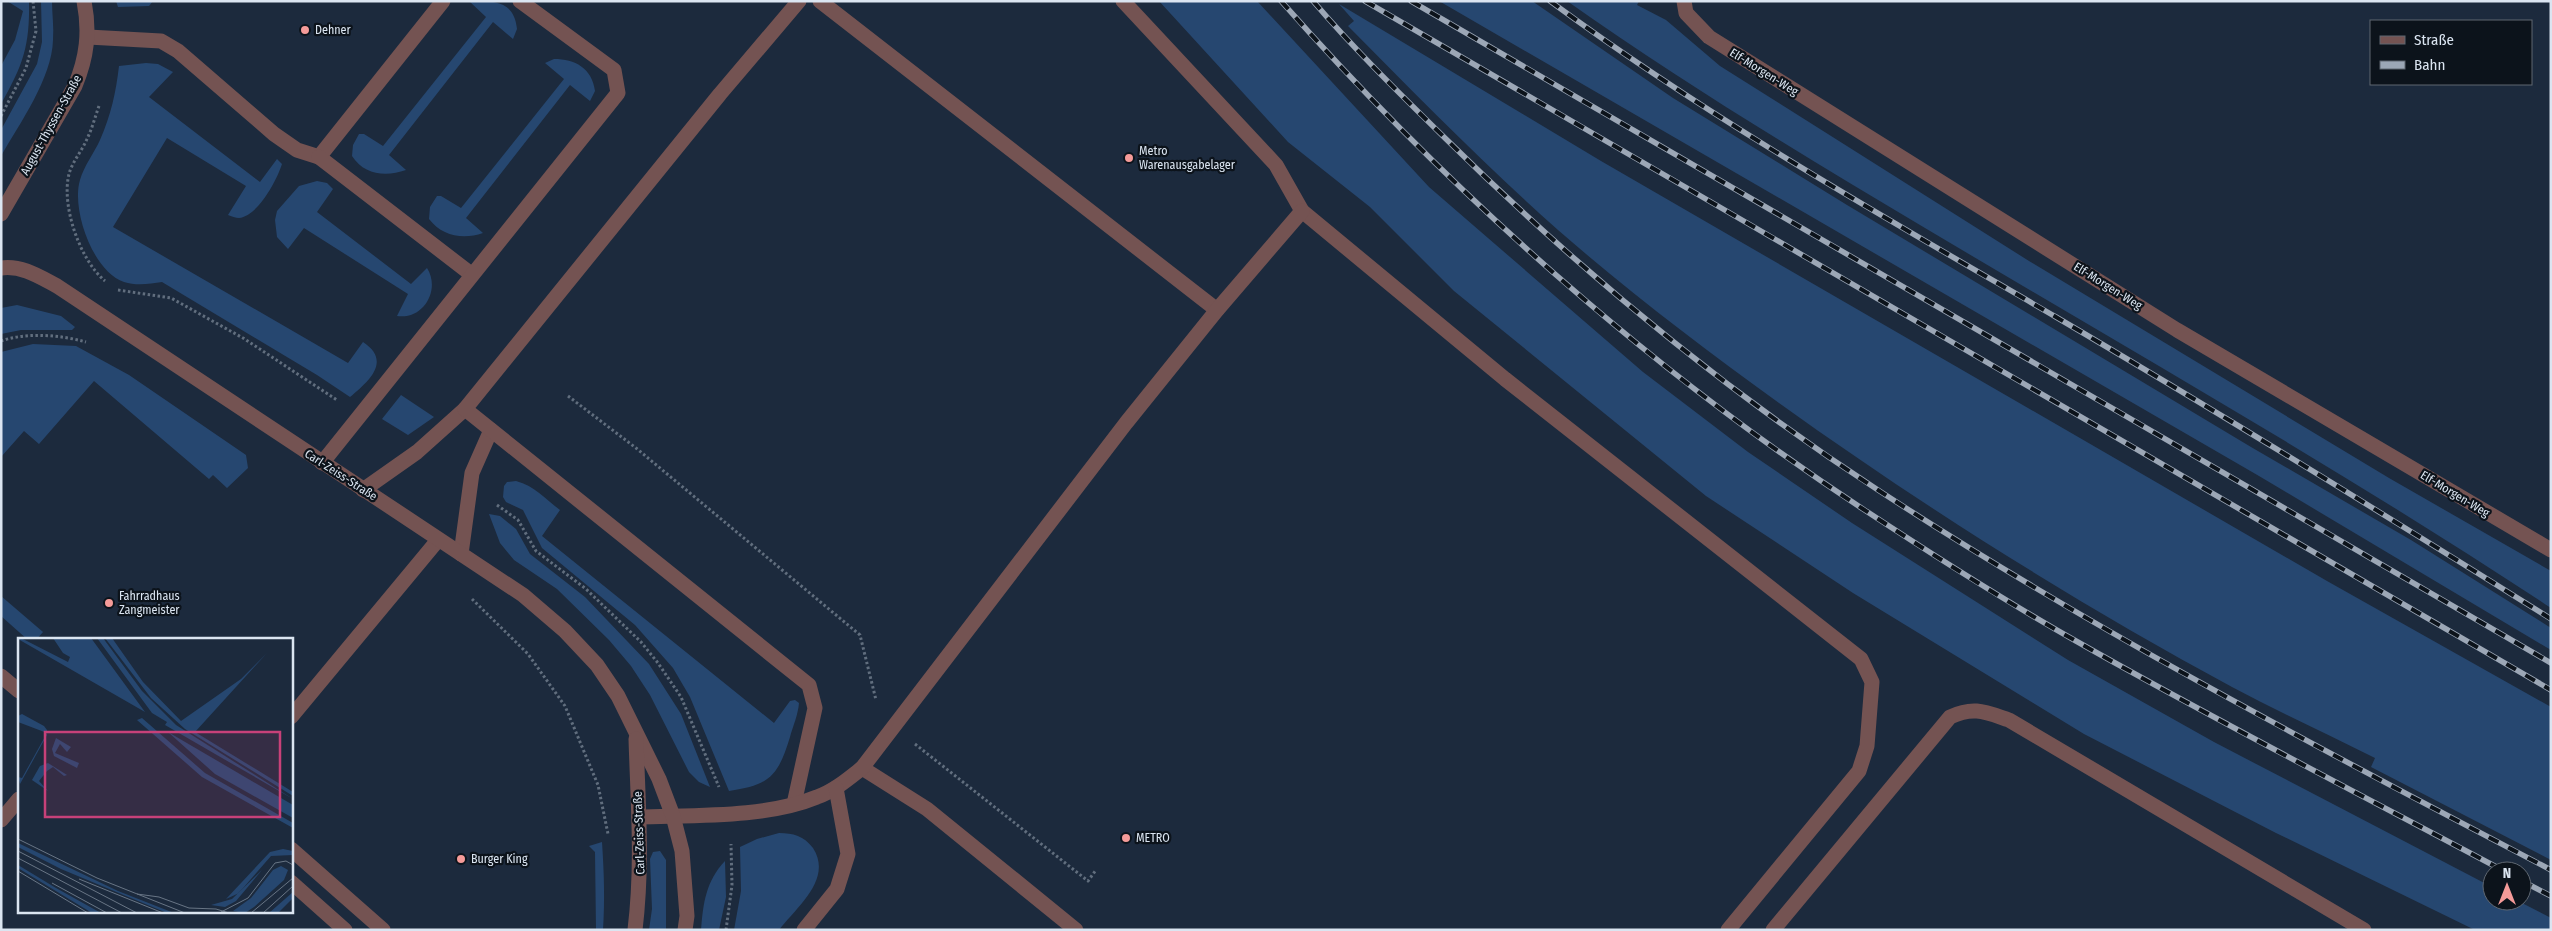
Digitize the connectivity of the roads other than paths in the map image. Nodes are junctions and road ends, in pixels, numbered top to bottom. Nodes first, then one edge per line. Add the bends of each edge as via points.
1 (84, 1) edge
2 (443, 1) edge
3 (520, 1) edge
4 (799, 1) edge
5 (820, 1) edge
6 (1123, 1) edge
7 (1684, 1) edge
8 (88, 37) junction
9 (319, 158) junction
10 (1302, 211) junction
11 (1, 214) edge
12 (1, 268) edge
13 (471, 274) junction
14 (1217, 310) junction
15 (465, 409) junction
16 (491, 430) junction
17 (322, 462) junction
18 (363, 490) junction
19 (438, 540) junction
20 (2551, 550) edge
21 (461, 554) junction
22 (1, 676) edge
23 (18, 689) edge
24 (292, 716) edge
25 (636, 736) junction
26 (862, 768) junction
27 (836, 788) junction
28 (18, 800) edge
29 (794, 804) junction
30 (673, 816) junction
31 (639, 818) junction
32 (1, 820) edge
33 (292, 851) edge
34 (292, 883) edge
35 (346, 930) edge
36 (383, 930) edge
37 (635, 930) edge
38 (685, 930) edge
39 (804, 930) edge
40 (1076, 930) edge
41 (1728, 930) edge
42 (1773, 930) edge
43 (2364, 930) edge

1 - 8 street, August-Thyssen-Straße
2 - 9 street
3 - 13 street via 614,70 618,93
4 - 15 street
5 - 14 street
6 - 10 street via 1276,165
7 - 20 street, Elf-Morgen-Weg via 1686,12 1708,37 2177,330
8 - 9 street via 160,41 178,51 274,134 297,150
8 - 11 street, August-Thyssen-Straße via 84,65 75,86
9 - 13 street
10 - 14 street
10 - 41 street via 1504,379 1861,659 1872,682 1867,746 1859,771
12 - 17 street, Carl-Zeiss-Straße via 30,272 57,286
13 - 17 street
14 - 26 street
15 - 16 street
15 - 18 street via 417,452
16 - 21 street via 472,473
16 - 29 street via 809,684 815,708
17 - 18 street, Carl-Zeiss-Straße
18 - 19 street, Carl-Zeiss-Straße
19 - 21 street, Carl-Zeiss-Straße
19 - 24 street
21 - 25 street, Carl-Zeiss-Straße via 541,610 583,648 614,688
22 - 23 street
25 - 30 street, Carl-Zeiss-Straße via 659,779
25 - 31 street, Carl-Zeiss-Straße
26 - 27 street
26 - 40 street via 927,810
27 - 29 street via 817,798
27 - 39 street via 848,854 837,889
28 - 32 street
29 - 30 street
30 - 31 street
30 - 38 street, Carl-Zeiss-Straße via 682,851 687,916
31 - 37 street, Carl-Zeiss-Straße via 641,882
33 - 36 street
34 - 35 street
42 - 43 street via 1950,717 1965,710 1985,712 2008,720

